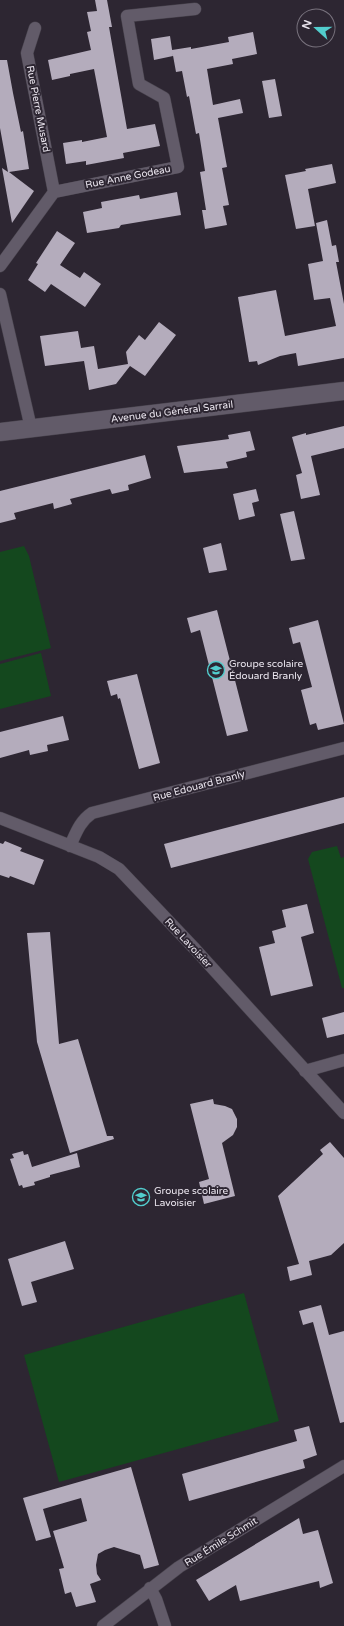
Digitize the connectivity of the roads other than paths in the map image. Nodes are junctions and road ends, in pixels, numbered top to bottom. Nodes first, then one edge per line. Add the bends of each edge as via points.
1 (195, 9) dead end
2 (35, 28) dead end
3 (54, 192) junction
4 (0, 266) edge
5 (0, 294) edge
6 (344, 391) edge
7 (31, 428) junction
8 (0, 432) edge
9 (344, 748) edge
10 (0, 818) edge
11 (70, 846) junction
12 (344, 1060) edge
13 (305, 1070) junction
14 (344, 1113) edge
15 (344, 1466) edge
16 (150, 1588) junction
17 (103, 1626) edge
18 (165, 1626) edge

1 - 3 street, Rue Anne Godeau via 127,16 138,84 164,98 178,167
2 - 3 street, Rue Pierre Musard via 27,53
3 - 4 street
5 - 7 street
6 - 7 main road, Avenue du Général Sarrail
7 - 8 main road, Avenue du Général Sarrail
9 - 11 street, Rue Edouard Branly via 92,813 80,823
10 - 11 street, Rue Lavoisier
11 - 13 street, Rue Lavoisier via 99,857 118,869
12 - 13 street
13 - 14 street, Rue Lavoisier
15 - 16 street, Rue Émile Schmit via 179,1567
16 - 17 street, Rue Émile Schmit
16 - 18 street

